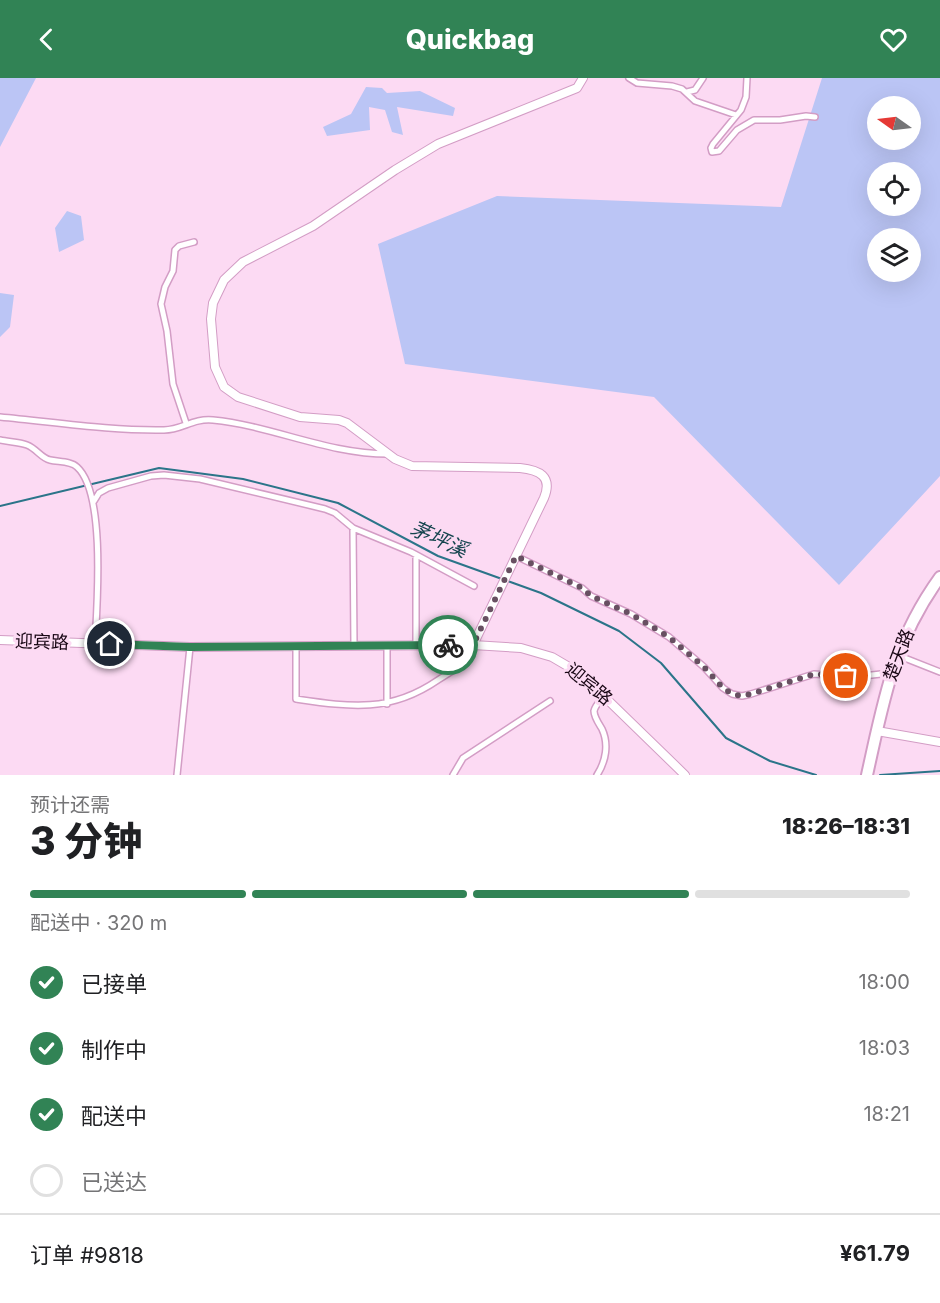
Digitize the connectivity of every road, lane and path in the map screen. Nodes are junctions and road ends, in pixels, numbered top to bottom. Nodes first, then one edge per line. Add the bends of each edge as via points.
1 (583, 78) edge
2 (628, 78) edge
3 (703, 78) edge
4 (747, 78) edge
5 (687, 92) junction
6 (736, 115) junction
7 (815, 117) dead end
8 (194, 242) dead end
9 (0, 417) edge
10 (186, 423) junction
11 (0, 440) edge
12 (388, 454) junction
13 (94, 501) junction
14 (353, 528) junction
15 (416, 555) junction
16 (516, 556) junction
17 (940, 577) edge
18 (474, 586) dead end
19 (0, 640) edge
20 (95, 644) junction
21 (416, 645) junction
22 (473, 645) junction
23 (296, 646) junction
24 (354, 646) junction
25 (387, 646) junction
26 (190, 647) junction
27 (897, 655) junction
28 (940, 672) edge
29 (890, 673) junction
30 (604, 695) junction
31 (550, 701) dead end
32 (387, 704) junction
33 (877, 731) junction
34 (940, 742) edge
35 (177, 775) edge
36 (453, 775) edge
37 (597, 775) edge
38 (685, 775) edge
39 (867, 775) edge

1 - 12 street via 577,88 416,156 313,226 236,267 216,295 211,320 214,361 218,378 227,391 300,417 347,423
2 - 5 street
3 - 5 street via 695,90
4 - 6 street via 744,104
5 - 6 street via 695,101
6 - 7 street via 713,144 712,152 718,152 736,130 754,120
8 - 10 street via 175,250 173,271 161,303 173,384
9 - 10 street via 163,430
10 - 12 street via 218,420 273,430 316,445
11 - 13 street via 28,446 42,457 74,464
12 - 16 street via 412,466 520,468 544,477 548,489
13 - 14 street via 108,488 164,475 200,479 325,509
13 - 20 street via 98,575
14 - 15 street
14 - 24 street
15 - 18 street
15 - 21 street
16 - 22 street
16 - 29 street via 669,637 732,694 751,694 814,674 854,677
17 - 27 highway, 楚天路 via 914,617
19 - 20 street, 迎宾路
20 - 26 street, 迎宾路
21 - 22 street, 迎宾路
21 - 25 street, 迎宾路
22 - 30 street, 迎宾路 via 520,648 552,657 581,674
22 - 32 street via 464,663 427,687
23 - 24 street, 迎宾路
23 - 26 street, 迎宾路
23 - 32 street via 296,699 352,706
24 - 25 street, 迎宾路
25 - 32 street
26 - 35 street
27 - 28 street
27 - 29 highway, 楚天路
29 - 33 highway, 楚天路
30 - 37 street via 594,715 606,742 606,755
30 - 38 street, 迎宾路
31 - 36 street via 463,758
33 - 34 street
33 - 39 highway, 楚天路

